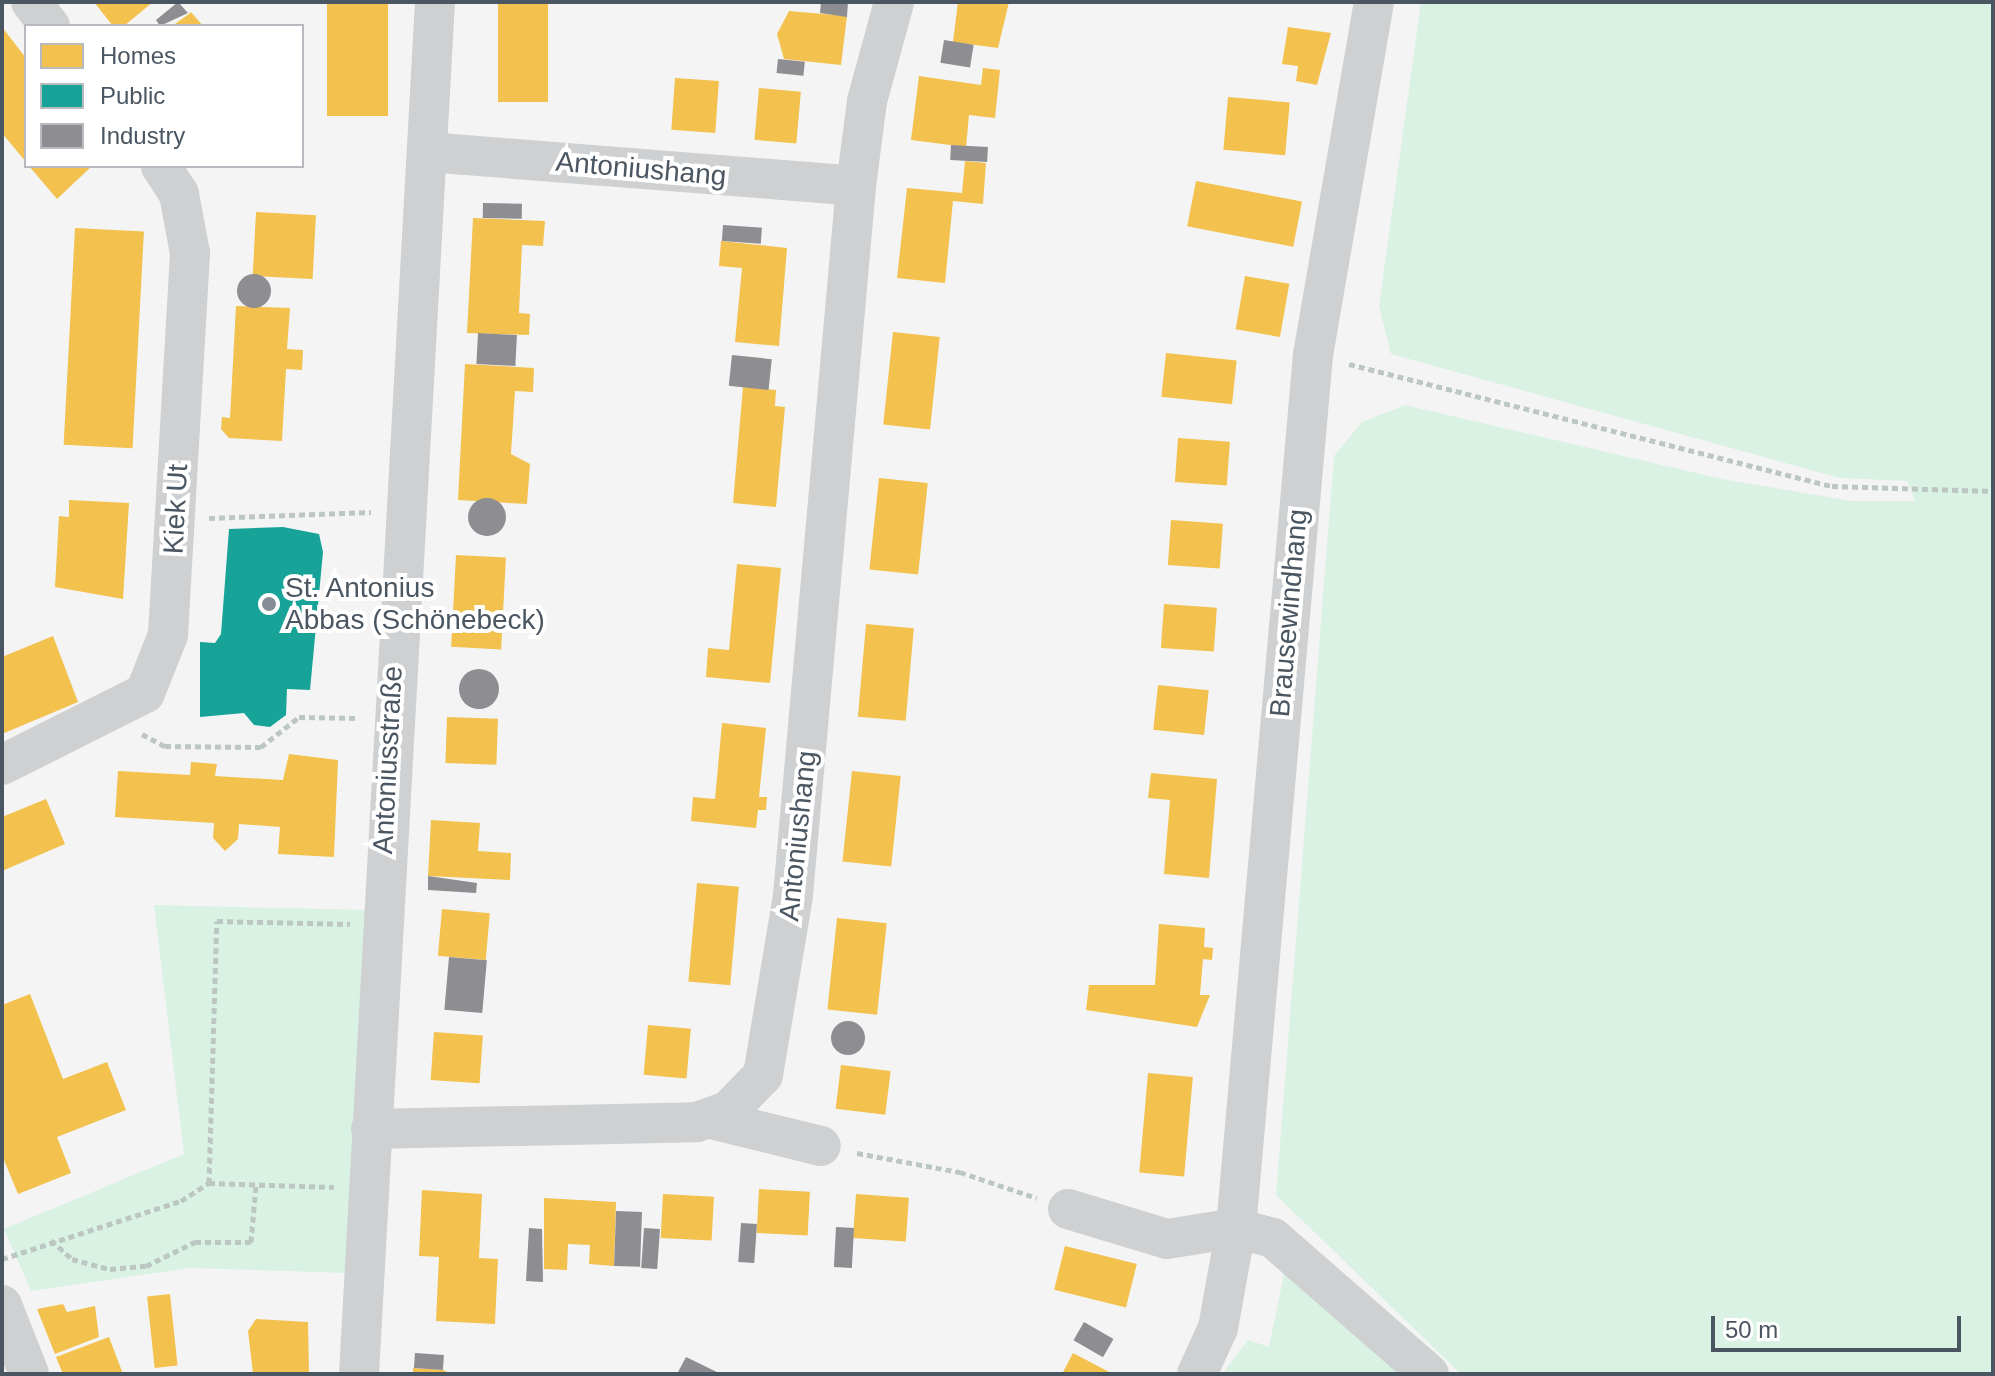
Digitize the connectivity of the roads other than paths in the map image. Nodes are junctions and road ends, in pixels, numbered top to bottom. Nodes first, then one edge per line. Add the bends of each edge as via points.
1 (31, 2) edge
2 (435, 2) edge
3 (894, 2) edge
4 (1374, 2) edge
5 (48, 24) edge
6 (427, 152) junction
7 (162, 168) edge
8 (856, 186) junction
9 (2, 765) edge
10 (711, 1119) junction
11 (371, 1129) junction
12 (821, 1146) road end
13 (1068, 1209) road end
14 (1236, 1228) junction
15 (2, 1305) edge
16 (29, 1374) edge
17 (359, 1374) edge
18 (1197, 1374) edge
19 (1429, 1374) edge

1 - 5 street
2 - 6 street, Antoniusstraße
3 - 8 street, Antoniushang via 867,101
4 - 14 street, Brausewindhang via 1313,355
6 - 8 street, Antoniushang
6 - 11 street, Antoniusstraße via 390,718
7 - 9 street, Kiek Ut via 179,194 190,253 168,635 145,693 110,717
8 - 10 street, Antoniushang via 774,1044 746,1096
10 - 11 street
10 - 12 street
11 - 17 street, Antoniusstraße
13 - 14 street via 1167,1239
14 - 18 street, Brausewindhang via 1218,1328
14 - 19 street via 1273,1238
15 - 16 street

